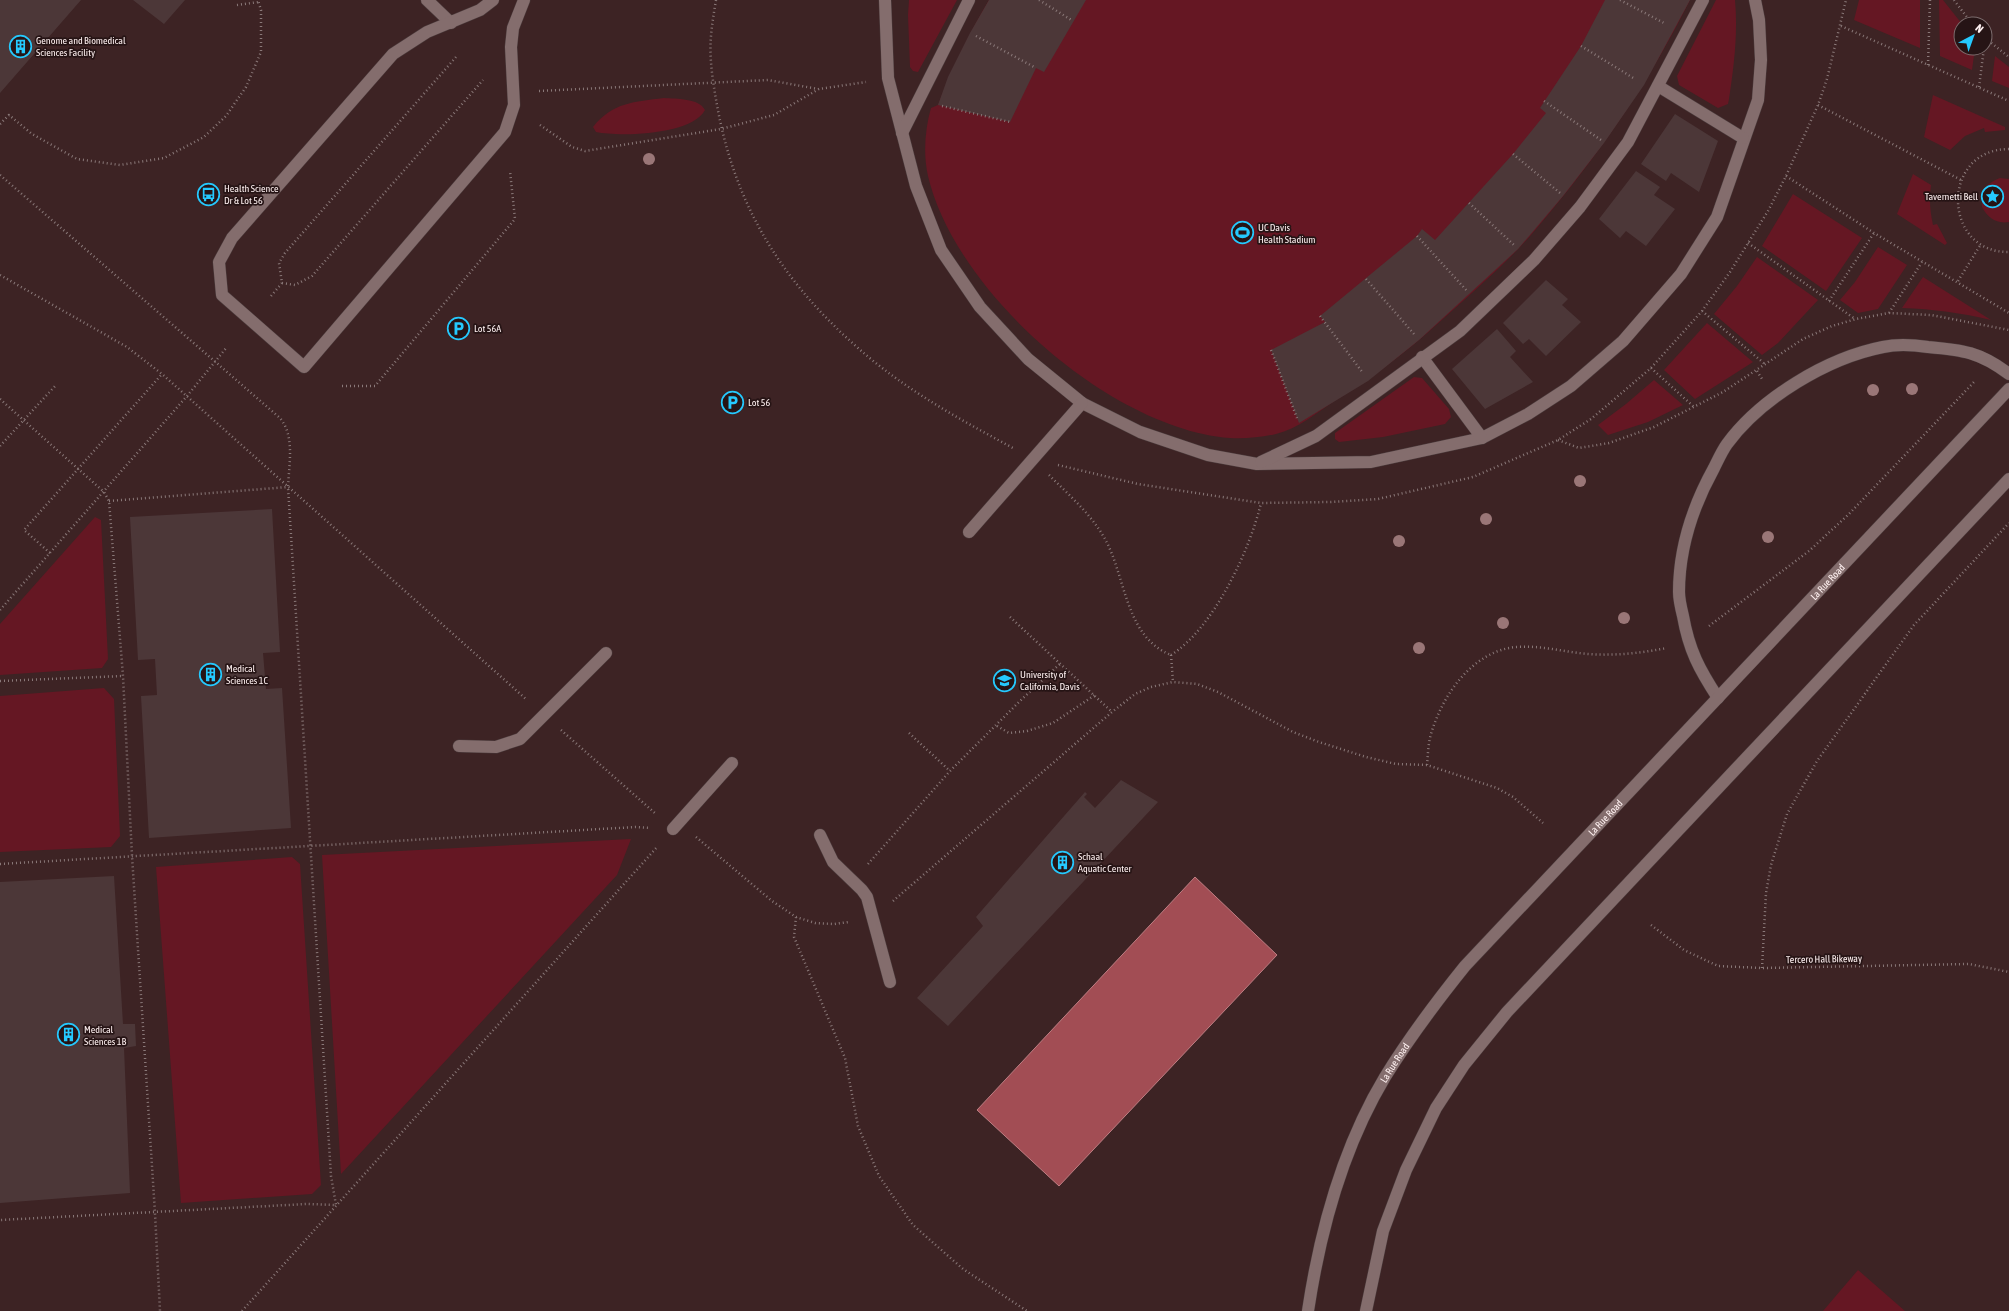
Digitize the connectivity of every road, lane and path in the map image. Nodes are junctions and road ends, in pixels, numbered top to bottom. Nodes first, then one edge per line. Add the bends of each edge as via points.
1 (427, 0) edge
2 (493, 0) edge
3 (524, 0) edge
4 (885, 0) edge
5 (969, 0) edge
6 (1039, 0) edge
7 (1620, 0) edge
8 (1702, 0) edge
9 (1755, 0) edge
10 (1930, 0) edge
11 (1954, 0) edge
12 (259, 1) edge
13 (237, 5) dead end
14 (1966, 16) edge
15 (1073, 21) dead end
16 (451, 23) junction
17 (1669, 25) dead end
18 (1841, 26) dead end
19 (970, 33) dead end
20 (1993, 44) edge
21 (1581, 46) dead end
22 (1983, 56) edge
23 (456, 57) dead end
24 (2009, 57) edge
25 (1928, 64) junction
26 (1036, 68) dead end
27 (888, 78) junction
28 (483, 80) dead end
29 (1637, 81) dead end
30 (1658, 86) junction
31 (1979, 87) junction
32 (819, 89) junction
33 (539, 91) dead end
34 (2009, 100) edge
35 (1544, 101) dead end
36 (938, 105) dead end
37 (1818, 106) dead end
38 (1010, 122) dead end
39 (0, 124) edge
40 (540, 126) dead end
41 (902, 133) junction
42 (1743, 138) junction
43 (1604, 143) dead end
44 (2009, 149) edge
45 (1513, 154) dead end
46 (510, 171) dead end
47 (0, 175) edge
48 (1786, 176) dead end
49 (1961, 180) junction
50 (1563, 196) dead end
51 (1469, 203) dead end
52 (1874, 233) junction
53 (1417, 236) dead end
54 (1748, 243) dead end
55 (1981, 244) junction
56 (1518, 249) dead end
57 (2009, 252) edge
58 (1922, 262) junction
59 (0, 275) edge
60 (1366, 279) dead end
61 (1958, 281) junction
62 (282, 283) junction
63 (1470, 294) dead end
64 (271, 296) dead end
65 (1829, 300) junction
66 (1702, 311) dead end
67 (1889, 313) dead end
68 (2009, 313) edge
69 (1320, 316) dead end
70 (1856, 319) dead end
71 (1414, 335) dead end
72 (227, 346) dead end
73 (1271, 350) dead end
74 (1422, 357) junction
75 (216, 361) junction
76 (1992, 361) junction
77 (1766, 365) dead end
78 (1651, 368) dead end
79 (1757, 371) dead end
80 (162, 374) junction
81 (2009, 374) edge
82 (1364, 375) dead end
83 (1764, 381) dead end
84 (56, 385) dead end
85 (342, 386) dead end
86 (2009, 389) edge
87 (187, 396) junction
88 (0, 399) edge
89 (1082, 403) junction
90 (1694, 407) dead end
91 (24, 420) junction
92 (1299, 423) dead end
93 (1482, 438) junction
94 (0, 446) edge
95 (1032, 458) junction
96 (1257, 464) junction
97 (78, 467) junction
98 (2009, 479) edge
99 (288, 487) junction
100 (104, 492) junction
101 (109, 501) junction
102 (1261, 503) dead end
103 (2009, 523) edge
104 (969, 532) dead end
105 (50, 553) junction
106 (0, 610) edge
107 (1010, 617) dead end
108 (1708, 626) dead end
109 (1667, 648) dead end
110 (606, 653) dead end
111 (1171, 655) junction
112 (1062, 663) junction
113 (123, 676) junction
114 (0, 681) edge
115 (1173, 682) dead end
116 (1094, 695) junction
117 (1718, 698) junction
118 (1112, 712) dead end
119 (544, 716) junction
120 (997, 726) junction
121 (909, 733) dead end
122 (459, 746) dead end
123 (732, 763) dead end
124 (1427, 765) dead end
125 (950, 771) junction
126 (673, 829) junction
127 (820, 835) dead end
128 (311, 845) junction
129 (132, 856) junction
130 (0, 864) edge
131 (853, 882) junction
132 (796, 917) dead end
133 (1651, 925) dead end
134 (1762, 968) junction
135 (2009, 972) edge
136 (890, 982) dead end
137 (156, 1213) junction
138 (0, 1220) edge
139 (160, 1311) edge
140 (1027, 1311) edge
141 (1308, 1311) edge
142 (1366, 1311) edge

1 - 16 street
2 - 16 street via 480,10
3 - 16 street via 513,28 511,47 514,105 505,132 304,367 222,294 219,262 232,238 393,54 427,32
4 - 27 street
5 - 41 street
6 - 15 path
7 - 17 path
8 - 30 street
9 - 42 street via 1761,60 1758,100
10 - 25 path
11 - 14 path
12 - 13 path
12 - 39 path via 261,52 246,87 226,116 204,137 164,158 120,165 77,159 32,134 8,115
18 - 25 path
19 - 26 path
20 - 24 path
21 - 29 path
22 - 31 path
23 - 62 path via 285,253 280,263
25 - 31 path
27 - 32 path
27 - 41 street
28 - 62 path via 312,276 295,285
30 - 42 street
30 - 74 street via 1628,142 1580,207 1549,243 1460,331
31 - 34 path
32 - 33 path via 768,80
32 - 40 path via 774,115 721,129 584,151 572,147
35 - 43 path
36 - 38 path
37 - 49 path
41 - 89 street via 916,186 941,250 980,307 1028,359
42 - 93 street via 1717,217 1681,274 1623,342 1571,386 1528,414
44 - 49 path via 1999,149 1983,155 1970,165
45 - 50 path
46 - 85 path via 515,219 375,386
47 - 75 path
48 - 52 path
49 - 55 path via 1957,197 1959,216 1967,231
51 - 56 path
52 - 58 path
52 - 65 path
53 - 63 path
54 - 65 path
55 - 57 path via 1998,251
55 - 61 path
58 - 61 path
58 - 67 path
59 - 80 path via 127,347
60 - 71 path
61 - 68 path
62 - 64 path
65 - 70 path
66 - 77 path
69 - 82 path
72 - 75 path
73 - 92 path
74 - 93 street
74 - 96 street via 1316,436
75 - 87 path
75 - 99 path via 287,426 290,438
76 - 81 street
76 - 108 path via 1849,514 1809,551
76 - 117 street via 1964,350 1917,346 1884,347 1850,356 1802,379 1775,397 1726,445 1699,495 1685,537 1679,592 1687,640 1699,669
78 - 90 path
79 - 83 path
80 - 87 path
80 - 97 path
84 - 91 path
86 - 117 street, La Rue Road
87 - 99 path
87 - 100 path
88 - 91 path
89 - 95 street
89 - 96 street via 1140,432 1208,455
91 - 94 path
91 - 97 path
93 - 96 street via 1371,462
95 - 104 street
95 - 111 path via 1094,523 1105,540 1137,624 1148,640 1160,651
97 - 100 path
97 - 105 path via 24,530
98 - 142 street via 1507,1012 1464,1065 1436,1108 1406,1170 1383,1231
99 - 101 path
99 - 119 path
99 - 128 path
100 - 101 path
100 - 105 path
101 - 113 path
102 - 111 path via 1249,545 1223,594 1192,639
103 - 134 path via 1914,625 1817,761 1787,814 1771,865 1766,893
105 - 106 path
107 - 112 path
109 - 124 path via 1617,654 1588,654 1539,647 1514,647 1490,655 1470,668 1449,692 1430,736
110 - 119 street
111 - 115 path
112 - 116 path
112 - 120 path
113 - 114 path
113 - 129 path
116 - 118 path
116 - 120 path via 1053,723 1027,731 1009,733
117 - 141 street, La Rue Road via 1465,966 1424,1018 1385,1078 1357,1134 1332,1200 1316,1263
119 - 122 street via 520,739 496,747
119 - 126 path
120 - 125 path
121 - 125 path
123 - 126 street
125 - 131 path
126 - 128 path via 635,827
127 - 131 street via 833,862
128 - 129 path
128 - 137 path via 331,1176 336,1205 307,1204
129 - 130 path
129 - 137 path
131 - 136 street via 867,897
132 - 140 path via 794,937 845,1058 858,1126 879,1176 913,1225 963,1269
133 - 134 path, Tercero Hall Bikeway via 1684,950 1718,966
134 - 135 path, Tercero Hall Bikeway via 1969,964
137 - 138 path
137 - 139 path

